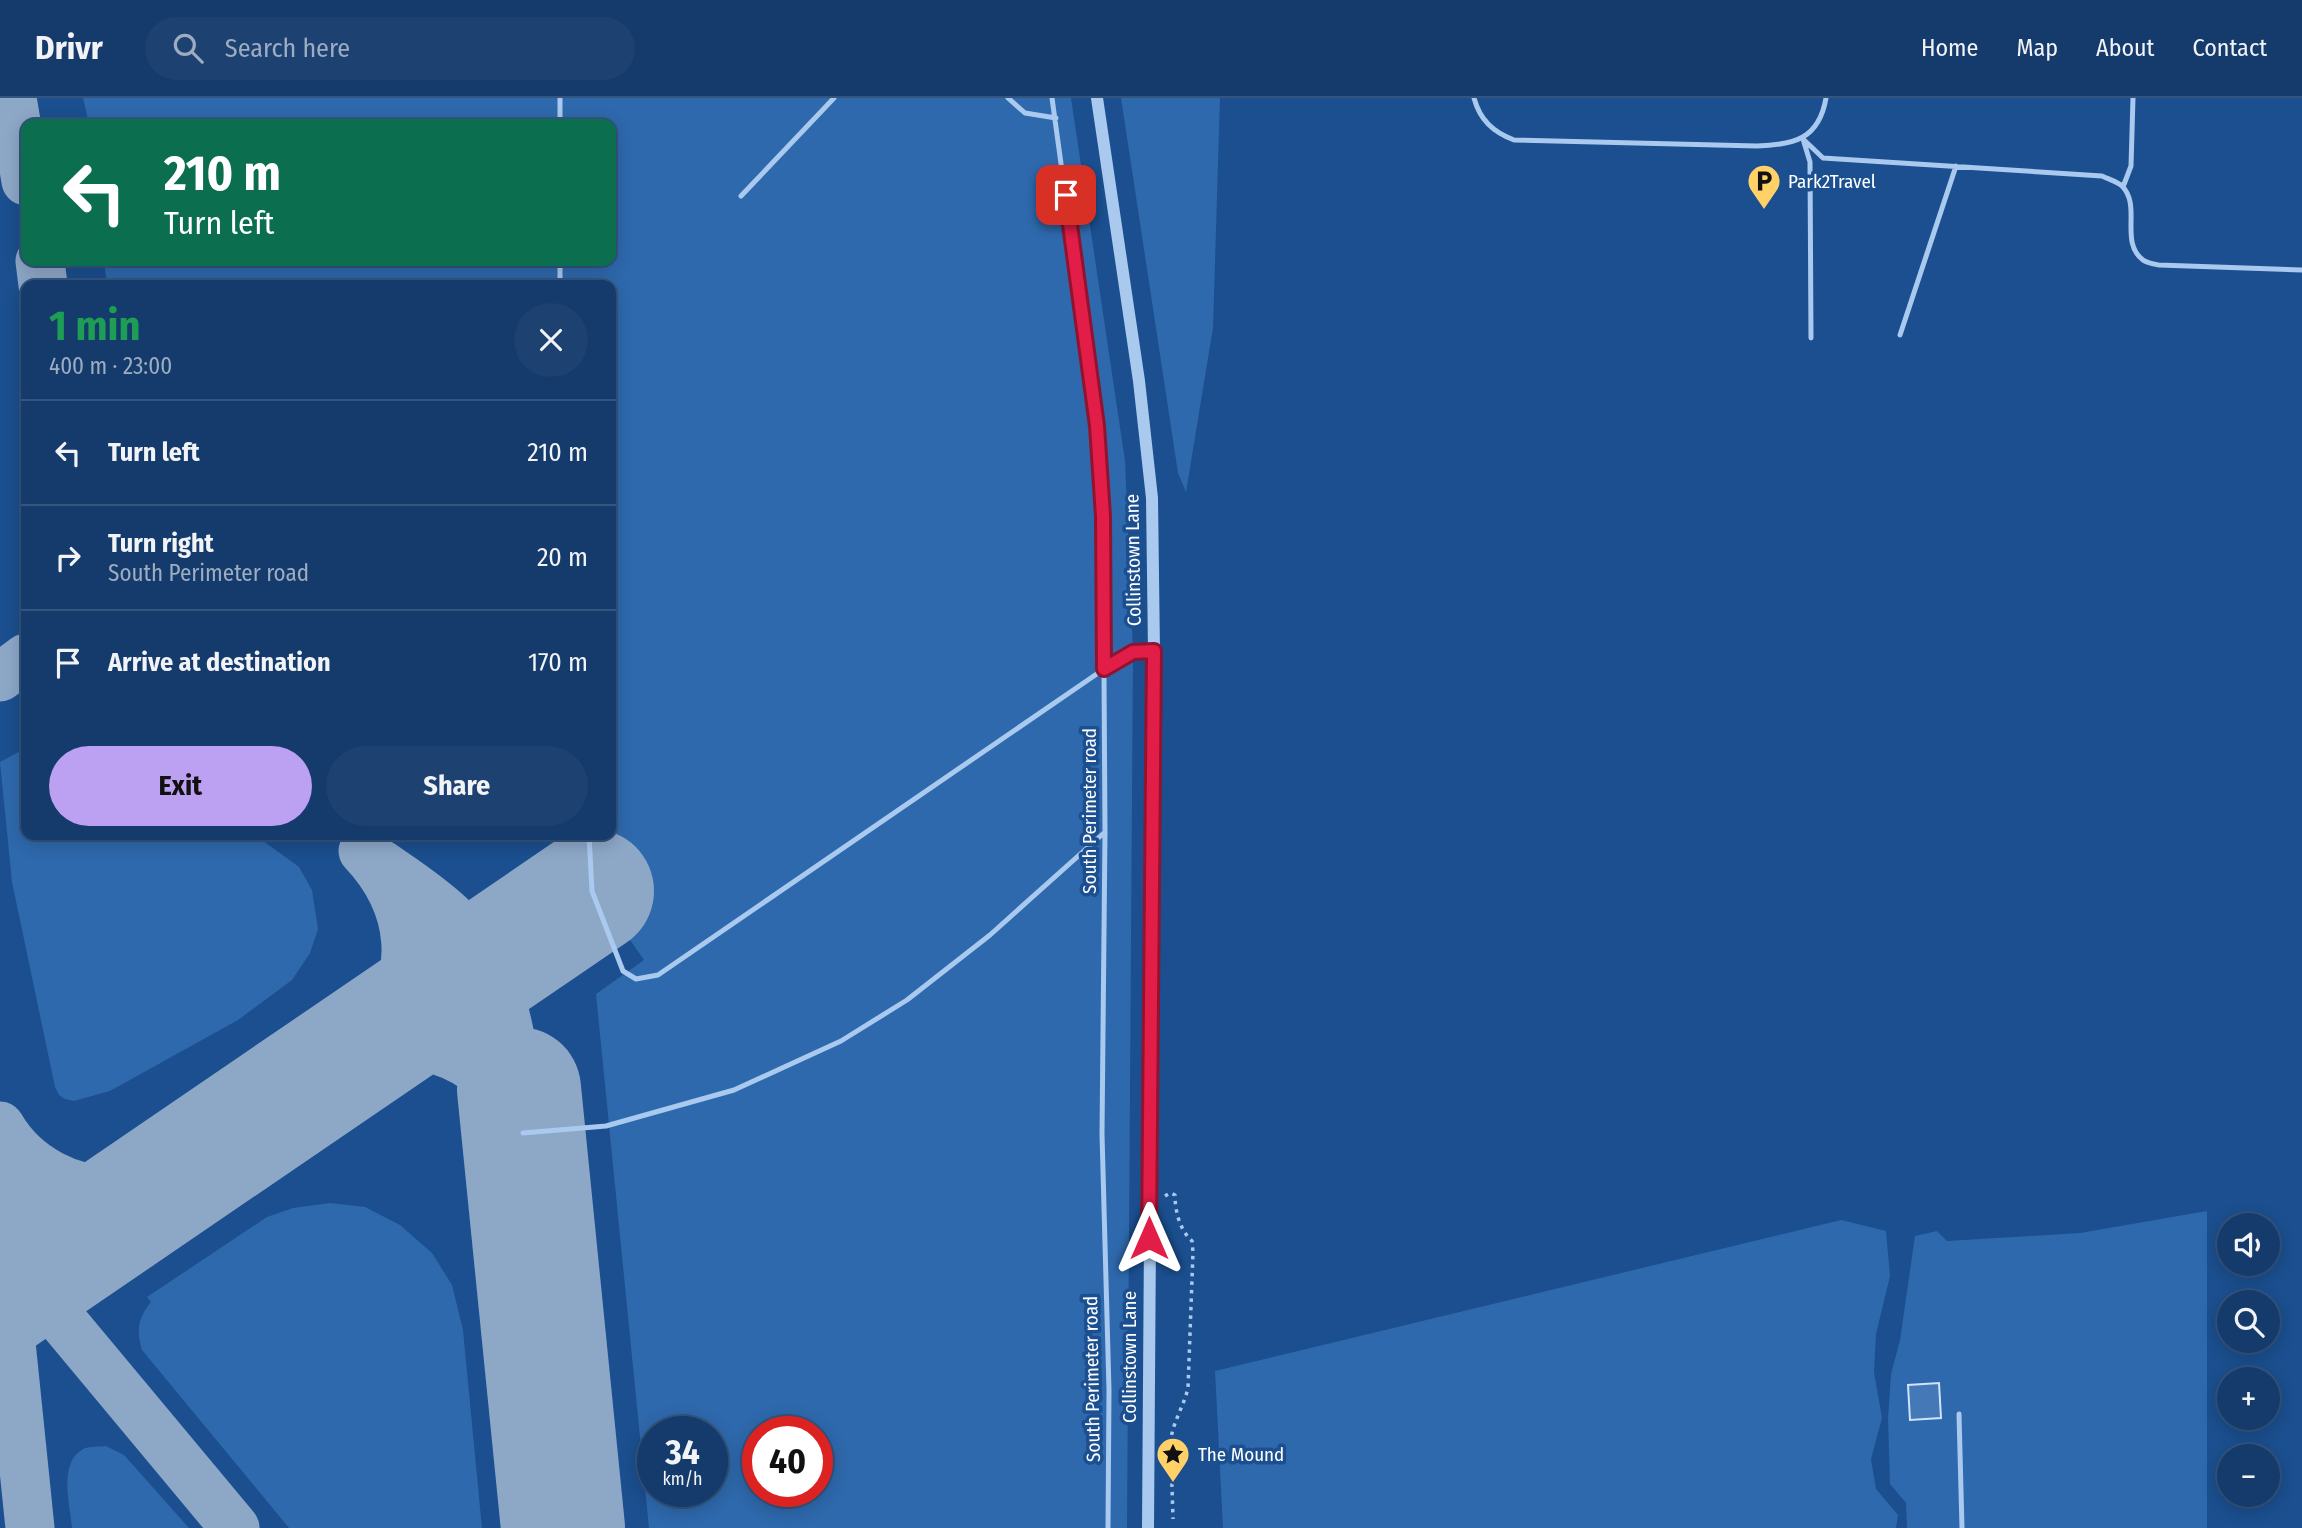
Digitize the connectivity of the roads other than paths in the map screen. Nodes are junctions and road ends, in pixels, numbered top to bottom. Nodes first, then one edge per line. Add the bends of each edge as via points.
1 (560, 98) edge
2 (834, 98) edge
3 (1009, 98) edge
4 (1052, 98) edge
5 (1097, 98) edge
6 (1474, 98) edge
7 (1826, 98) edge
8 (2133, 98) edge
9 (1055, 118) junction
10 (560, 119) edge
11 (1803, 139) junction
12 (1956, 166) junction
13 (2123, 187) junction
14 (741, 197) dead end
15 (2302, 270) edge
16 (1900, 335) dead end
17 (1811, 338) dead end
18 (1154, 651) junction
19 (1104, 669) junction
20 (1105, 832) junction
21 (589, 840) edge
22 (523, 1133) dead end
23 (1959, 1414) dead end
24 (1108, 1528) edge
25 (1148, 1528) edge
26 (1962, 1528) edge

1 - 10 lane
2 - 14 lane
3 - 9 lane via 1025,113
4 - 9 lane, South Perimeter road
5 - 18 street, Collinstown Lane via 1152,498
6 - 11 lane via 1487,124 1514,140 1757,146
7 - 11 lane via 1820,116
8 - 13 lane via 2131,166
9 - 19 lane, South Perimeter road via 1097,426
11 - 12 lane via 1824,158
11 - 17 lane via 1810,162
12 - 13 lane via 2102,176
12 - 16 lane
13 - 15 lane via 2131,205 2133,247 2143,260 2159,265
18 - 19 lane via 1133,652
18 - 25 street, Collinstown Lane
19 - 20 lane, South Perimeter road
19 - 21 lane via 658,975 636,979 623,971 592,891
20 - 22 lane via 990,936 907,1000 841,1041 734,1090 606,1126
20 - 24 lane, South Perimeter road via 1102,1133
23 - 26 lane

